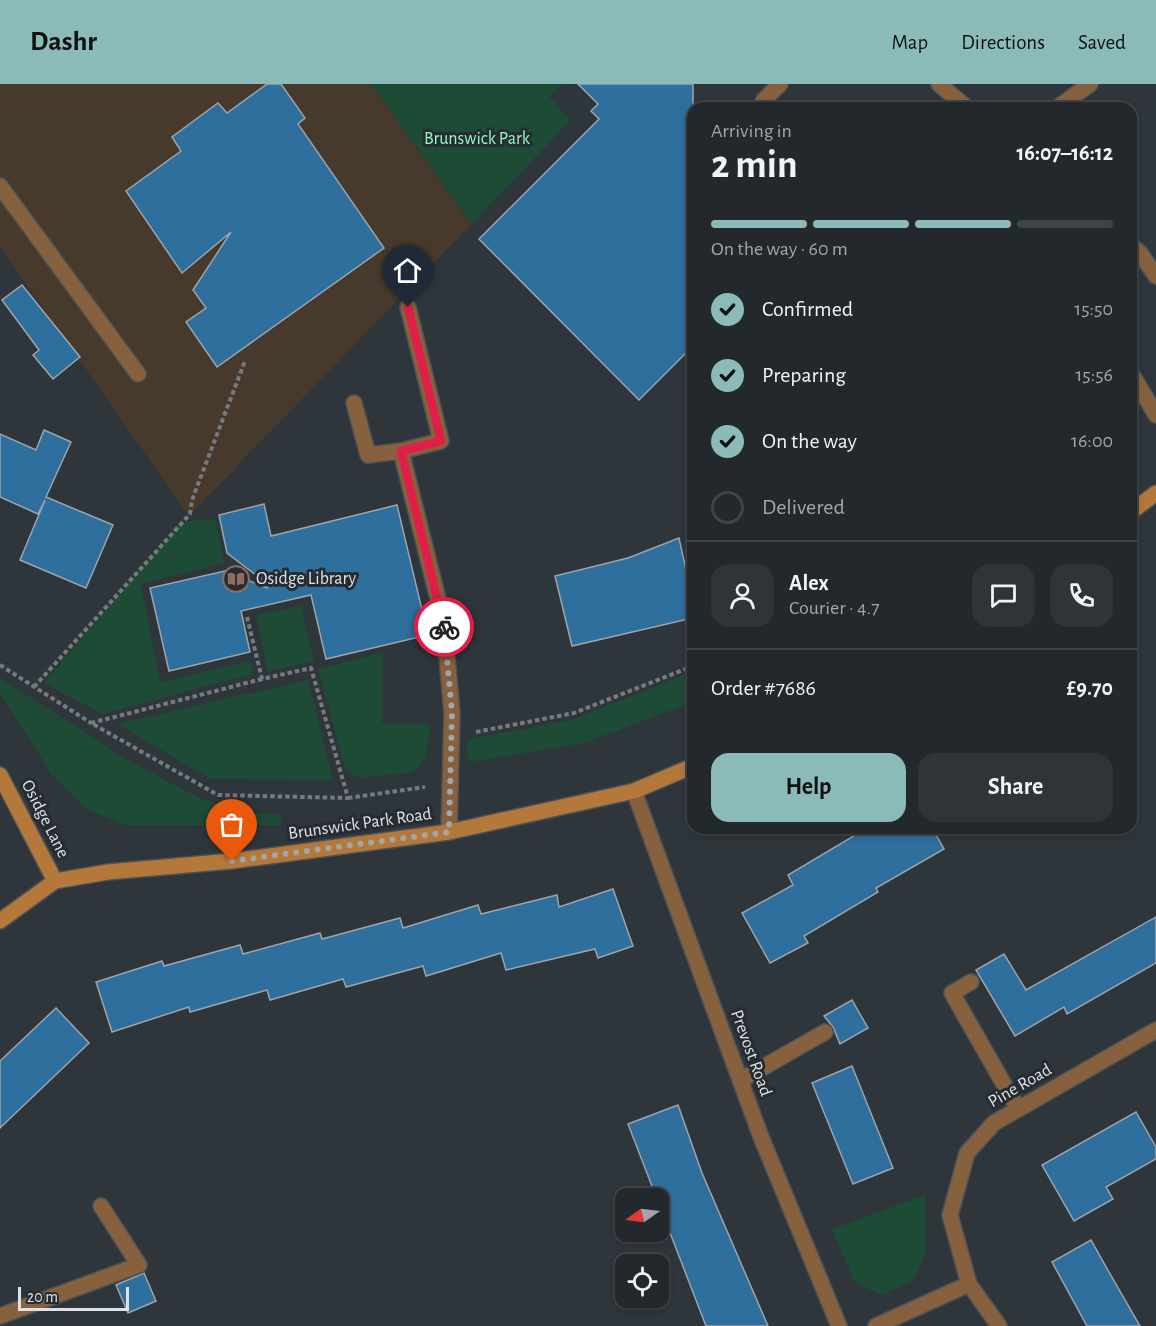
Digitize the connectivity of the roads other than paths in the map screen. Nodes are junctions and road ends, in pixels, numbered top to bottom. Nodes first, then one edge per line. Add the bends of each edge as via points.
1 (780, 84) edge
2 (939, 84) edge
3 (1090, 84) edge
4 (763, 101) dead end
5 (960, 102) edge
6 (1065, 102) edge
7 (0, 186) edge
8 (1137, 250) edge
9 (1156, 276) edge
10 (408, 307) dead end
11 (138, 375) dead end
12 (1137, 383) edge
13 (354, 403) dead end
14 (1156, 415) edge
15 (401, 451) junction
16 (1156, 493) edge
17 (1137, 507) edge
18 (687, 769) edge
19 (0, 775) edge
20 (634, 791) junction
21 (449, 832) junction
22 (55, 881) junction
23 (0, 921) edge
24 (971, 982) dead end
25 (1156, 1030) edge
26 (825, 1032) dead end
27 (741, 1080) junction
28 (1018, 1109) junction
29 (101, 1206) dead end
30 (969, 1284) junction
31 (0, 1317) edge
32 (839, 1326) edge
33 (876, 1326) edge
34 (999, 1326) edge

1 - 4 street
2 - 5 street
3 - 6 street
7 - 11 street
8 - 9 street
10 - 15 street via 441,441
12 - 14 street
13 - 15 street via 368,455
15 - 21 street via 444,623 452,713
16 - 17 street
18 - 20 street, Brunswick Park Road
19 - 22 street, Osidge Lane
20 - 21 street, Brunswick Park Road
20 - 27 street, Prevost Road
21 - 22 street, Brunswick Park Road
22 - 23 street, Brunswick Park Road
24 - 28 street via 952,993
25 - 28 street, Pine Road
26 - 27 street
27 - 32 street, Prevost Road
28 - 30 street, Pine Road via 994,1123 967,1153 950,1215
29 - 31 street via 139,1265
30 - 33 street
30 - 34 street

